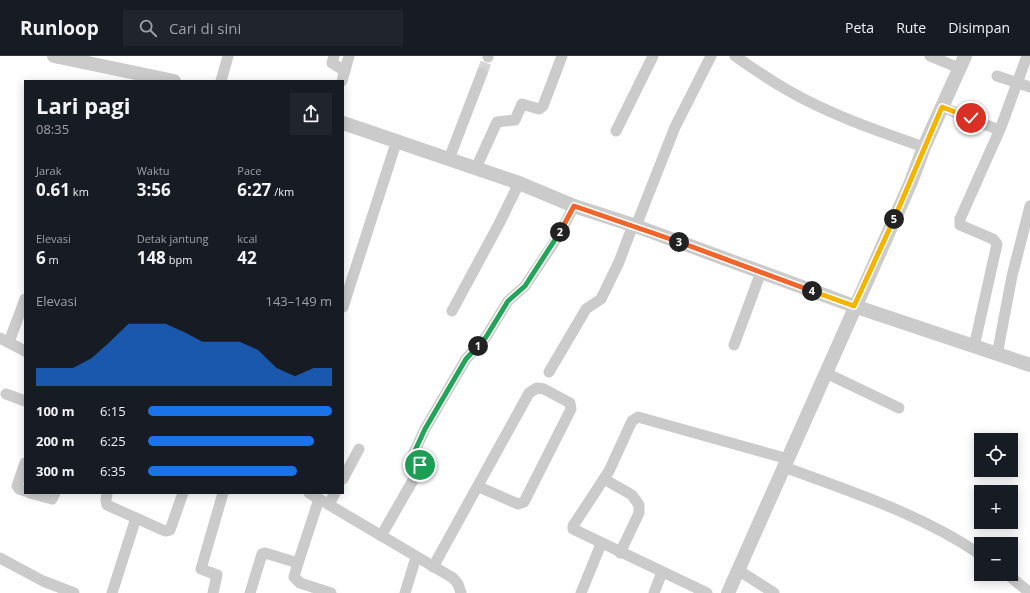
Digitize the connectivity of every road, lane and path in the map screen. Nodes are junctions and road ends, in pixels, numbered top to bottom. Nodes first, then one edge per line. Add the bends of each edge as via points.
1 (54, 56) edge
2 (228, 56) edge
3 (334, 56) edge
4 (349, 56) edge
5 (562, 56) edge
6 (653, 56) edge
7 (711, 56) edge
8 (735, 56) edge
9 (930, 56) edge
10 (1027, 56) edge
11 (81, 59) edge
12 (962, 62) edge
13 (482, 73) tunnel mouth
14 (343, 76) edge
15 (997, 76) dead end
16 (139, 77) edge
17 (165, 80) edge
18 (221, 80) edge
19 (1017, 83) junction
20 (1030, 87) edge
21 (942, 107) junction
22 (344, 123) edge
23 (1000, 130) junction
24 (616, 131) dead end
25 (397, 140) junction
26 (924, 147) junction
27 (449, 158) junction
28 (476, 168) junction
29 (518, 183) junction
30 (574, 206) junction
31 (1030, 206) edge
32 (634, 226) junction
33 (760, 272) junction
34 (24, 301) edge
35 (344, 304) edge
36 (854, 306) junction
37 (452, 311) dead end
38 (4, 340) edge
39 (734, 345) dead end
40 (974, 347) junction
41 (24, 350) edge
42 (997, 354) junction
43 (1030, 365) edge
44 (549, 372) dead end
45 (826, 373) junction
46 (6, 394) dead end
47 (24, 401) edge
48 (899, 408) dead end
49 (359, 449) dead end
50 (786, 463) junction
51 (24, 466) edge
52 (344, 476) edge
53 (604, 479) junction
54 (478, 487) junction
55 (24, 491) edge
56 (33, 494) edge
57 (55, 494) edge
58 (107, 494) edge
59 (183, 494) edge
60 (223, 494) edge
61 (311, 494) edge
62 (334, 494) edge
63 (324, 502) junction
64 (136, 518) junction
65 (381, 536) junction
66 (601, 544) junction
67 (974, 551) edge
68 (620, 552) junction
69 (416, 557) junction
70 (0, 558) edge
71 (298, 563) junction
72 (433, 567) junction
73 (738, 570) junction
74 (662, 572) junction
75 (1015, 581) edge
76 (73, 593) edge
77 (112, 593) edge
78 (213, 593) edge
79 (250, 593) edge
80 (331, 593) edge
81 (405, 593) edge
82 (461, 593) edge
83 (581, 593) edge
84 (654, 593) edge
85 (707, 593) edge
86 (728, 593) edge
87 (774, 593) edge
88 (1030, 593) edge

1 - 11 street
2 - 18 street
3 - 14 street via 332,63
4 - 14 street
5 - 28 street via 543,106 539,109 522,104 515,120 497,122
6 - 24 street
7 - 32 street via 675,127
8 - 26 street via 804,99 856,123
9 - 12 street
10 - 19 street
11 - 16 street
12 - 21 street
13 - 27 street
15 - 19 street
16 - 17 street
19 - 20 street
19 - 23 street
21 - 23 street
21 - 26 street
22 - 25 street
23 - 40 street via 960,219 960,225 993,239 997,244
25 - 27 street
25 - 35 street
26 - 36 street via 911,182
27 - 28 street
28 - 29 street
29 - 30 street
29 - 37 street
30 - 32 street
30 - 65 street via 559,235 525,286 508,301 486,337 466,359 428,423 412,457 420,468
31 - 42 street
32 - 33 street
32 - 44 street via 601,299 586,309
33 - 36 street
33 - 39 street
34 - 38 street
36 - 40 street
36 - 45 street
38 - 41 street
40 - 42 street
42 - 43 street
45 - 48 street
45 - 50 street
46 - 47 street
49 - 52 street
50 - 53 street via 638,417 632,421
50 - 67 street via 907,514
50 - 73 street
51 - 55 street via 17,486
53 - 66 street via 573,528 575,532
53 - 68 street via 632,495 640,505
54 - 54 street via 532,389 544,389 570,402 571,409 524,502 518,504
54 - 72 street
56 - 57 street via 52,500
58 - 64 street via 107,505
59 - 64 street via 170,530 166,531
60 - 78 street via 201,569 217,575
61 - 63 street
62 - 63 street
63 - 65 street
63 - 71 street
64 - 77 street
65 - 69 street
66 - 68 street
66 - 83 street
68 - 74 street
69 - 72 street
69 - 81 street
70 - 76 street via 43,581
71 - 79 street via 262,554
71 - 80 street via 294,578 300,584
72 - 82 street via 453,578
73 - 86 street
73 - 87 street
74 - 84 street
74 - 85 street
75 - 88 street

